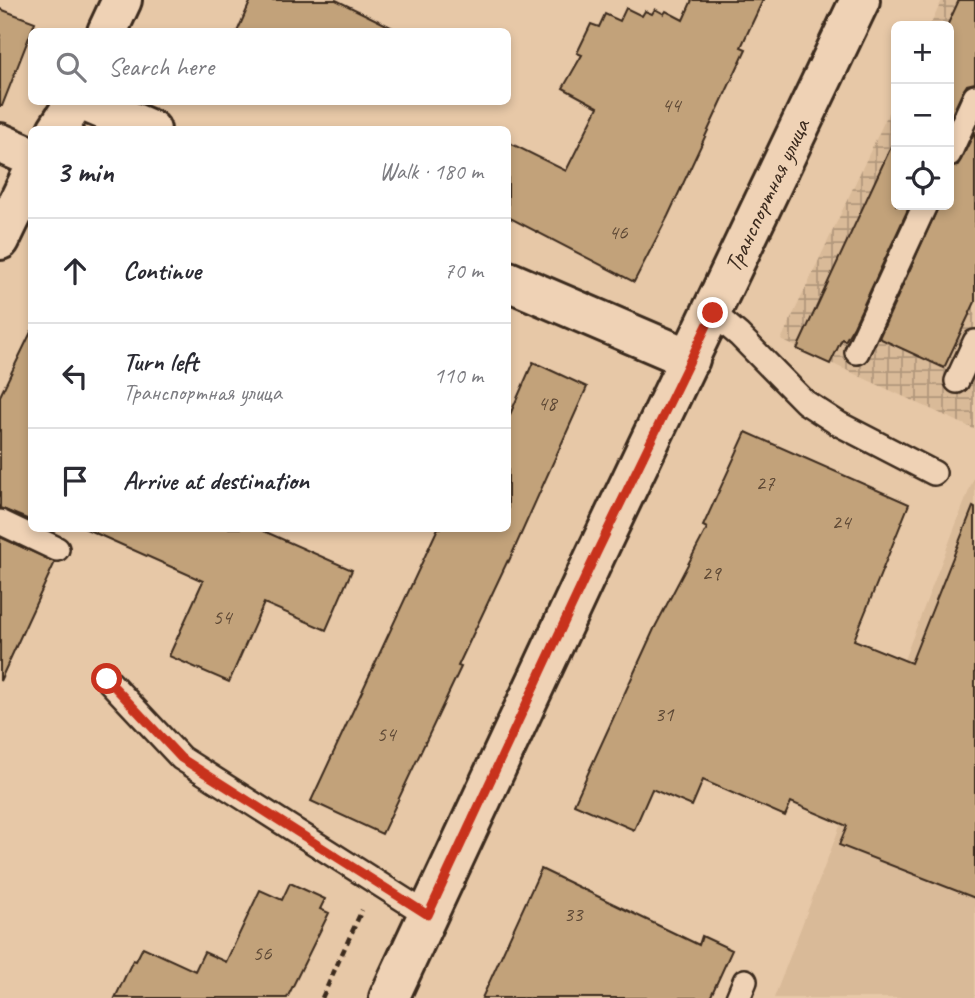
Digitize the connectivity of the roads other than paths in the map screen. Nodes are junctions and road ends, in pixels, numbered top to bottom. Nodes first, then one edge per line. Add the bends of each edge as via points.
1 (122, 0) edge
2 (860, 0) edge
3 (109, 28) edge
4 (975, 97) edge
5 (73, 105) edge
6 (92, 105) edge
7 (60, 126) edge
8 (142, 126) edge
9 (0, 143) edge
10 (952, 147) edge
11 (28, 155) edge
12 (28, 182) edge
13 (923, 210) edge
14 (0, 240) edge
15 (511, 282) edge
16 (713, 313) junction
17 (975, 342) edge
18 (857, 352) dead end
19 (690, 359) junction
20 (957, 381) dead end
21 (934, 473) dead end
22 (0, 522) edge
23 (57, 549) dead end
24 (107, 679) dead end
25 (428, 915) junction
26 (389, 998) edge

1 - 3 street
2 - 16 street, Транспортная улица
4 - 10 lane
5 - 7 street
6 - 8 street
9 - 11 street
12 - 14 street
13 - 18 lane
15 - 19 street
16 - 19 street, Транспортная улица
16 - 21 lane via 740,334 805,402
17 - 20 lane
19 - 25 street, Транспортная улица
22 - 23 lane
24 - 25 lane via 181,758
25 - 26 street, Транспортная улица

